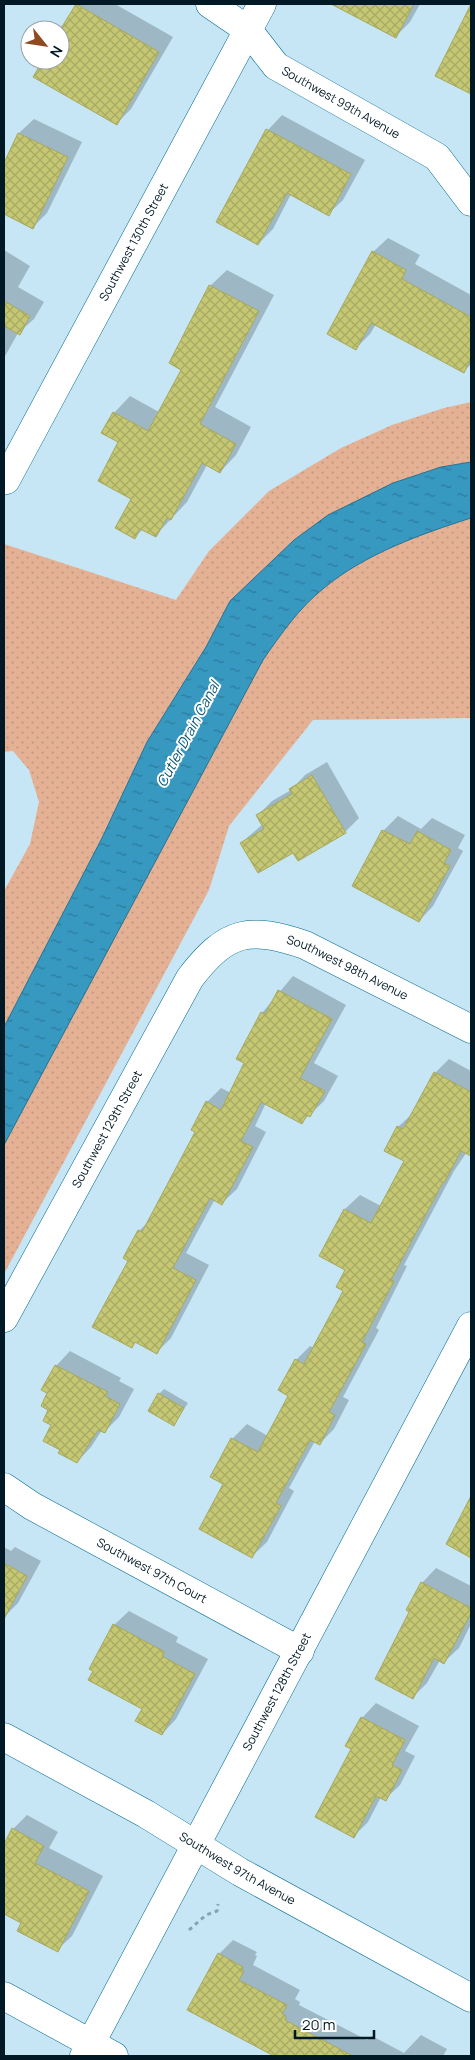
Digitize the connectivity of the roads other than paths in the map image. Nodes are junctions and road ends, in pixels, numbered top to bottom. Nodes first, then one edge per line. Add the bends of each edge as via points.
1 (210, 4) edge
2 (262, 4) edge
3 (248, 30) junction
4 (471, 202) edge
5 (6, 480) dead end
6 (218, 946) joint
7 (471, 1030) edge
8 (4, 1318) edge
9 (471, 1326) edge
10 (4, 1487) edge
11 (300, 1651) junction
12 (4, 1737) edge
13 (196, 1845) junction
14 (4, 1996) edge
15 (471, 1998) edge
16 (96, 2052) edge

1 - 3 street, Southwest 99th Avenue
2 - 3 street, Southwest 130th Street
3 - 4 street, Southwest 99th Avenue via 276,66 437,157
3 - 5 street, Southwest 130th Street
6 - 7 street, Southwest 98th Avenue via 248,934 282,937 305,945
6 - 8 street, Southwest 129th Street via 190,978
9 - 11 street, Southwest 128th Street
10 - 11 street, Southwest 97th Court via 32,1506
11 - 13 street, Southwest 128th Street
12 - 13 street, Southwest 97th Avenue via 146,1814
13 - 15 street, Southwest 97th Avenue
13 - 16 street, Southwest 128th Street
14 - 16 street

